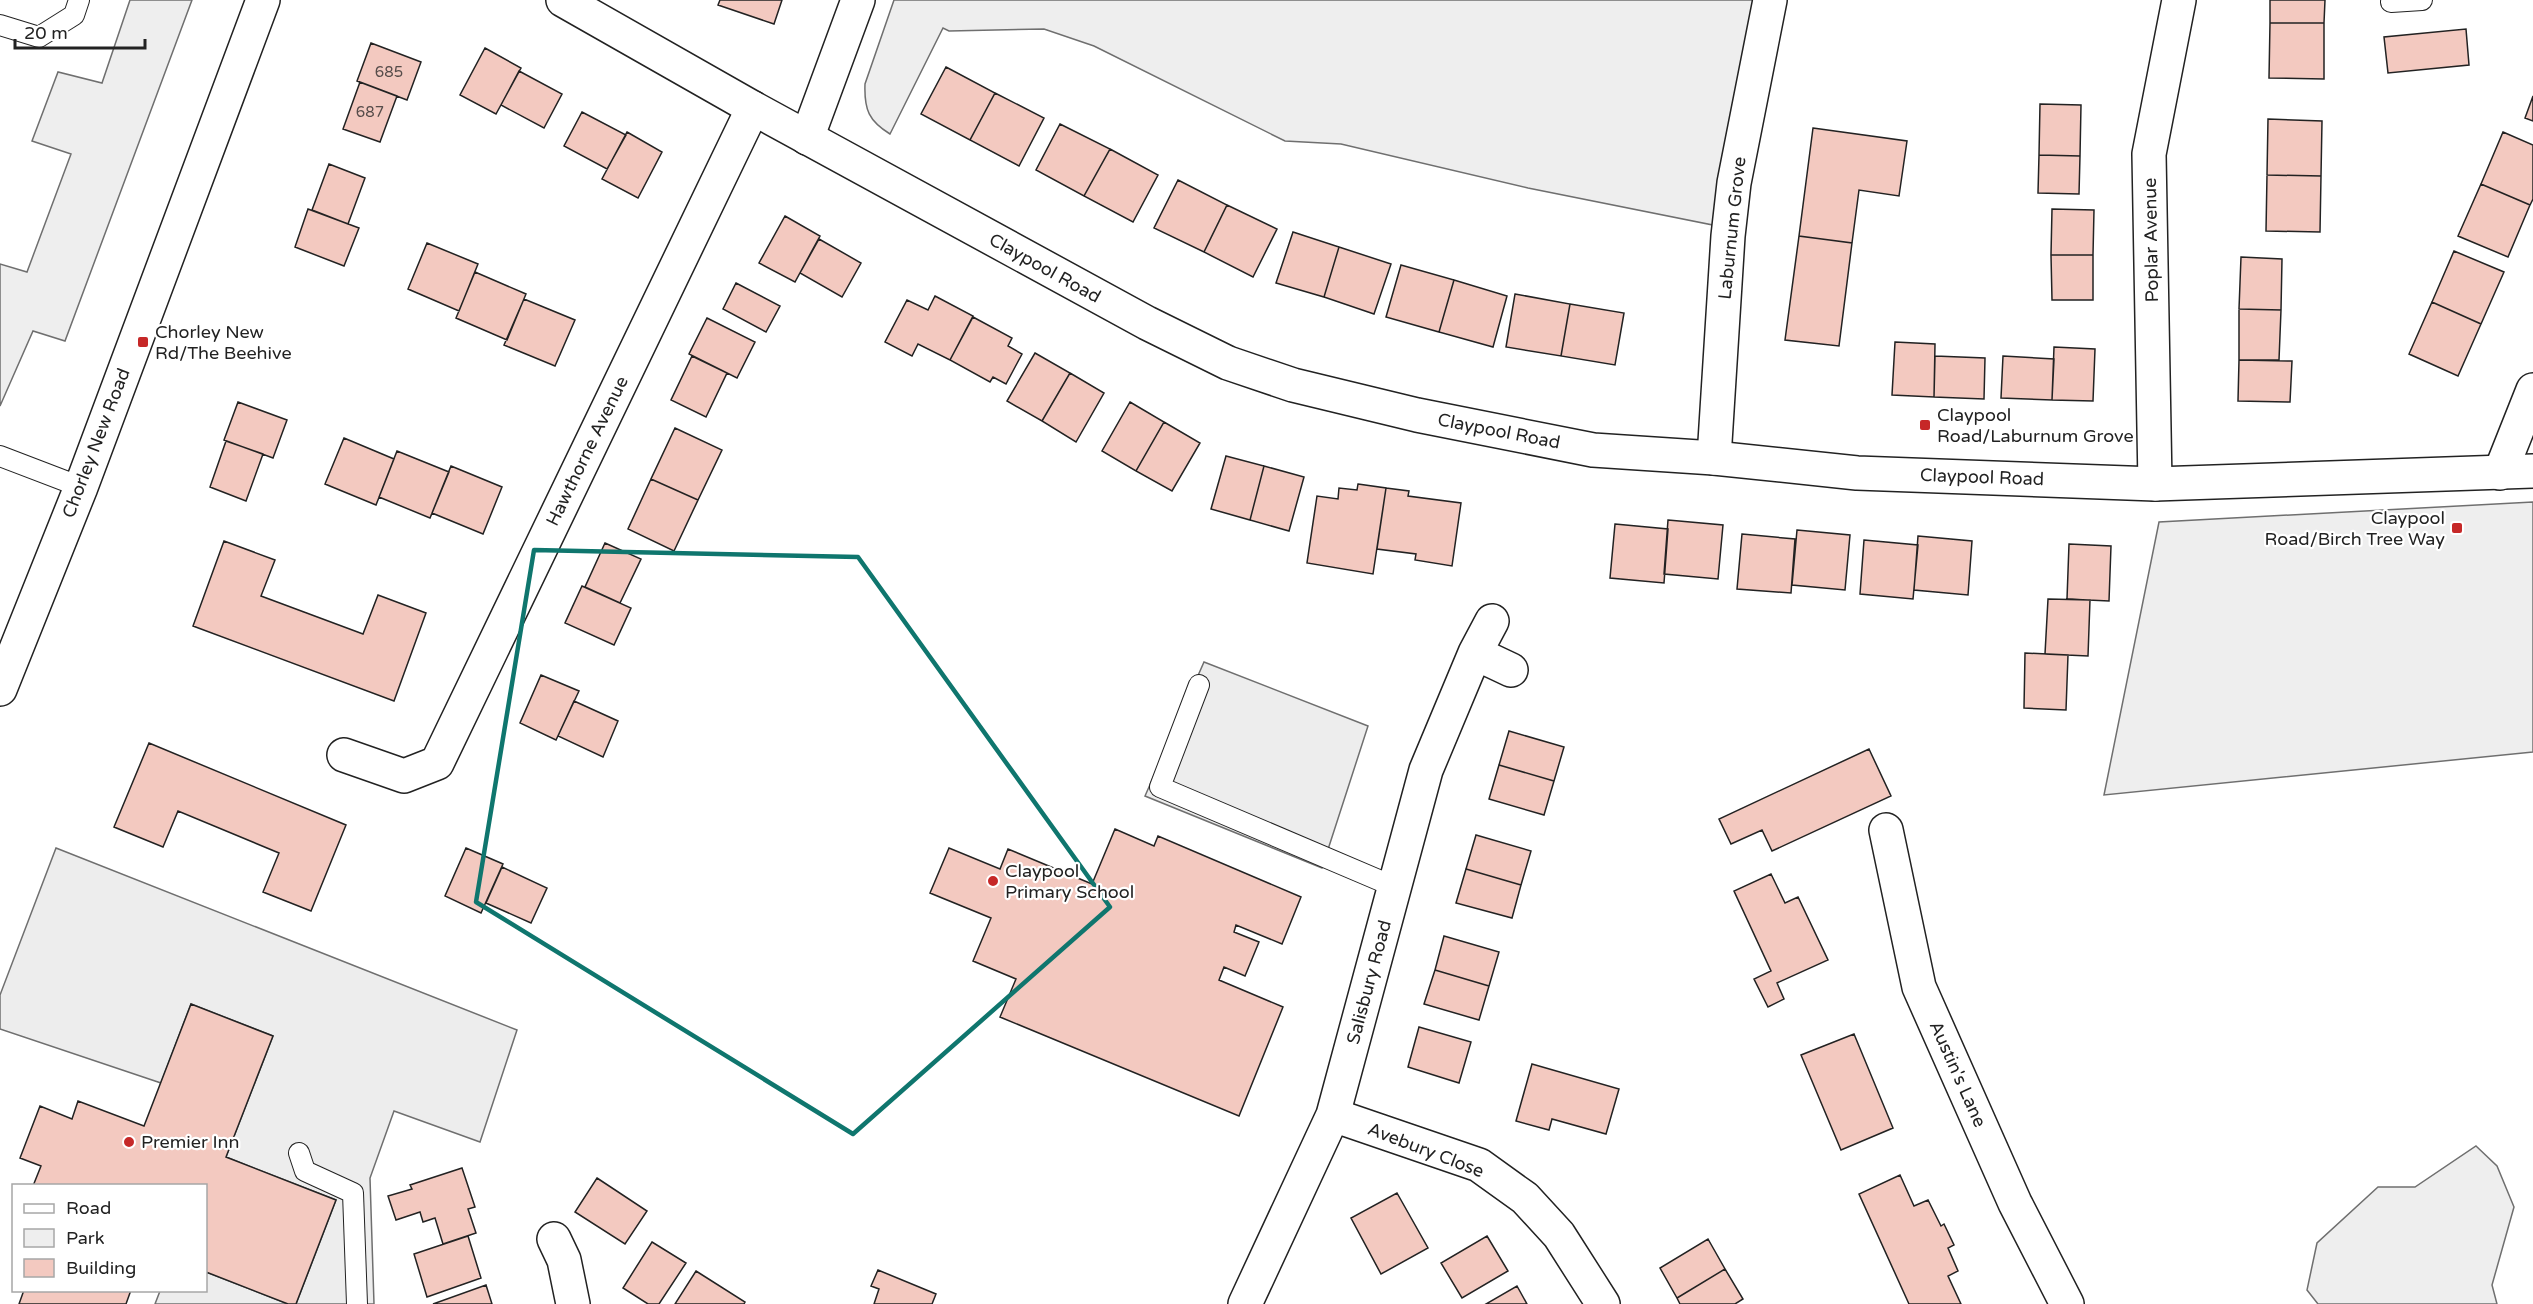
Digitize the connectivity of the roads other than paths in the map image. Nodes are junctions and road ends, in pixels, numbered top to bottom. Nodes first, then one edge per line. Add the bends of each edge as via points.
1 (79, 0) edge
2 (263, 0) edge
3 (563, 0) edge
4 (858, 0) edge
5 (1770, 0) edge
6 (2179, 0) edge
7 (2422, 0) edge
8 (2391, 2) dead end
9 (0, 25) edge
10 (753, 108) junction
11 (807, 138) junction
12 (2533, 390) edge
13 (0, 456) edge
14 (1714, 458) junction
15 (2533, 471) edge
16 (2500, 473) junction
17 (2155, 484) junction
18 (81, 487) junction
19 (1492, 621) dead end
20 (1475, 653) junction
21 (1511, 670) dead end
22 (1199, 685) dead end
23 (1, 686) edge
24 (344, 755) dead end
25 (1886, 830) dead end
26 (1395, 887) junction
27 (1334, 1115) junction
28 (299, 1153) dead end
29 (554, 1239) dead end
30 (357, 1304) edge
31 (573, 1304) edge
32 (1245, 1304) edge
33 (1603, 1304) edge
34 (2067, 1304) edge

1 - 9 lane via 74,15 39,37
2 - 18 street, Chorley New Road
3 - 10 street, Claypool Road
4 - 11 street
5 - 14 street, Laburnum Grove via 1734,183
6 - 17 street, Poplar Avenue via 2150,154
7 - 8 lane
10 - 11 street, Claypool Road
10 - 24 street, Hawthorne Avenue via 437,763 404,776
11 - 14 street, Claypool Road via 1228,363 1338,396 1581,448
12 - 16 street
13 - 18 lane
14 - 17 street, Claypool Road via 1857,473
15 - 16 street, Claypool Road
16 - 17 street, Claypool Road
18 - 23 street, Chorley New Road
19 - 20 street, Salisbury Road
20 - 21 street
20 - 26 street, Salisbury Road via 1426,770
22 - 26 lane via 1160,787
25 - 34 street, Austin's Lane via 1919,987 2015,1203
26 - 27 street, Salisbury Road
27 - 32 street, Salisbury Road
27 - 33 street, Avebury Close via 1479,1165 1525,1198 1559,1235
28 - 30 lane via 305,1171 353,1193
29 - 31 street via 564,1260

